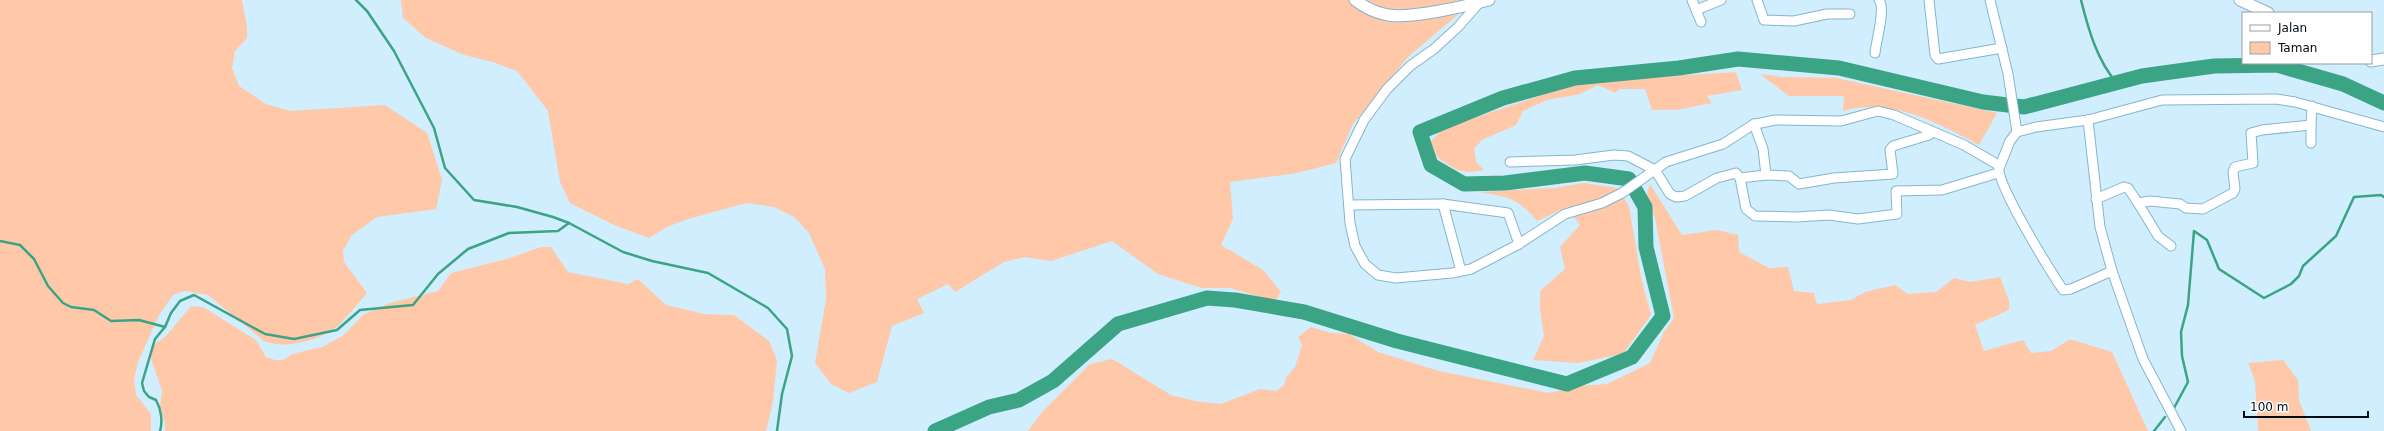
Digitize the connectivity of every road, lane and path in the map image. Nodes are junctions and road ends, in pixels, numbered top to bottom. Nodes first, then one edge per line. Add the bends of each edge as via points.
1 (1355, 0) edge
2 (1692, 0) edge
3 (1721, 0) edge
4 (1757, 0) edge
5 (1879, 0) edge
6 (1929, 0) edge
7 (1990, 0) edge
8 (2240, 0) edge
9 (1484, 1) edge
10 (1696, 10) junction
11 (2266, 12) edge
12 (1850, 14) dead end
13 (1701, 22) dead end
14 (2002, 48) junction
15 (1875, 53) dead end
16 (2384, 59) edge
17 (2372, 61) edge
18 (2312, 106) junction
19 (2088, 120) junction
20 (1754, 124) junction
21 (2311, 125) junction
22 (2384, 127) edge
23 (1931, 131) junction
24 (2017, 132) junction
25 (2312, 143) dead end
26 (1510, 162) dead end
27 (1999, 169) junction
28 (1655, 170) junction
29 (1893, 174) junction
30 (1766, 175) junction
31 (1740, 178) junction
32 (1896, 191) junction
33 (2096, 200) junction
34 (2138, 203) junction
35 (1350, 204) junction
36 (1444, 204) junction
37 (1519, 244) junction
38 (2171, 246) dead end
39 (1461, 271) junction
40 (2112, 271) junction
41 (2181, 431) edge

1 - 9 street via 1383,14 1399,16
2 - 10 street
3 - 10 street
4 - 12 street via 1764,20 1794,20 1827,14
5 - 15 street via 1882,3 1882,11
6 - 14 street via 1934,54 1938,60
7 - 14 street
8 - 11 street
9 - 35 street via 1458,27 1398,77 1364,120 1345,160 1345,179
10 - 13 street
14 - 24 street
16 - 17 street
18 - 19 street via 2268,98 2185,98 2162,100
18 - 21 street
18 - 22 street
19 - 24 street
19 - 33 street
20 - 23 street via 1775,120 1841,121 1878,111
20 - 28 street via 1723,144 1666,162
20 - 30 street via 1763,149
21 - 25 street
21 - 34 street via 2262,130 2251,134 2253,163 2235,167 2233,172 2236,189 2233,193 2203,209 2156,201
23 - 27 street via 1964,145
23 - 29 street via 1929,135 1893,146 1890,150
24 - 27 street via 2010,141
26 - 28 street via 1575,160 1621,155
27 - 32 street via 1942,190
27 - 40 street via 2019,215 2063,290
28 - 31 street via 1670,194 1676,197 1685,196 1728,173 1736,172
28 - 37 street via 1622,193 1602,203 1565,214
29 - 30 street via 1834,178 1799,184 1789,176
29 - 32 street
30 - 31 street
31 - 32 street via 1746,209 1755,216 1829,215 1858,219 1889,215 1899,212
33 - 34 street via 2124,187 2128,188
33 - 40 street via 2100,227
34 - 38 street via 2158,236
35 - 36 street
35 - 39 street via 1350,223 1355,246 1370,270 1378,275 1396,278
36 - 37 street via 1508,213
36 - 39 street
37 - 39 street via 1471,269
40 - 41 street via 2143,359

